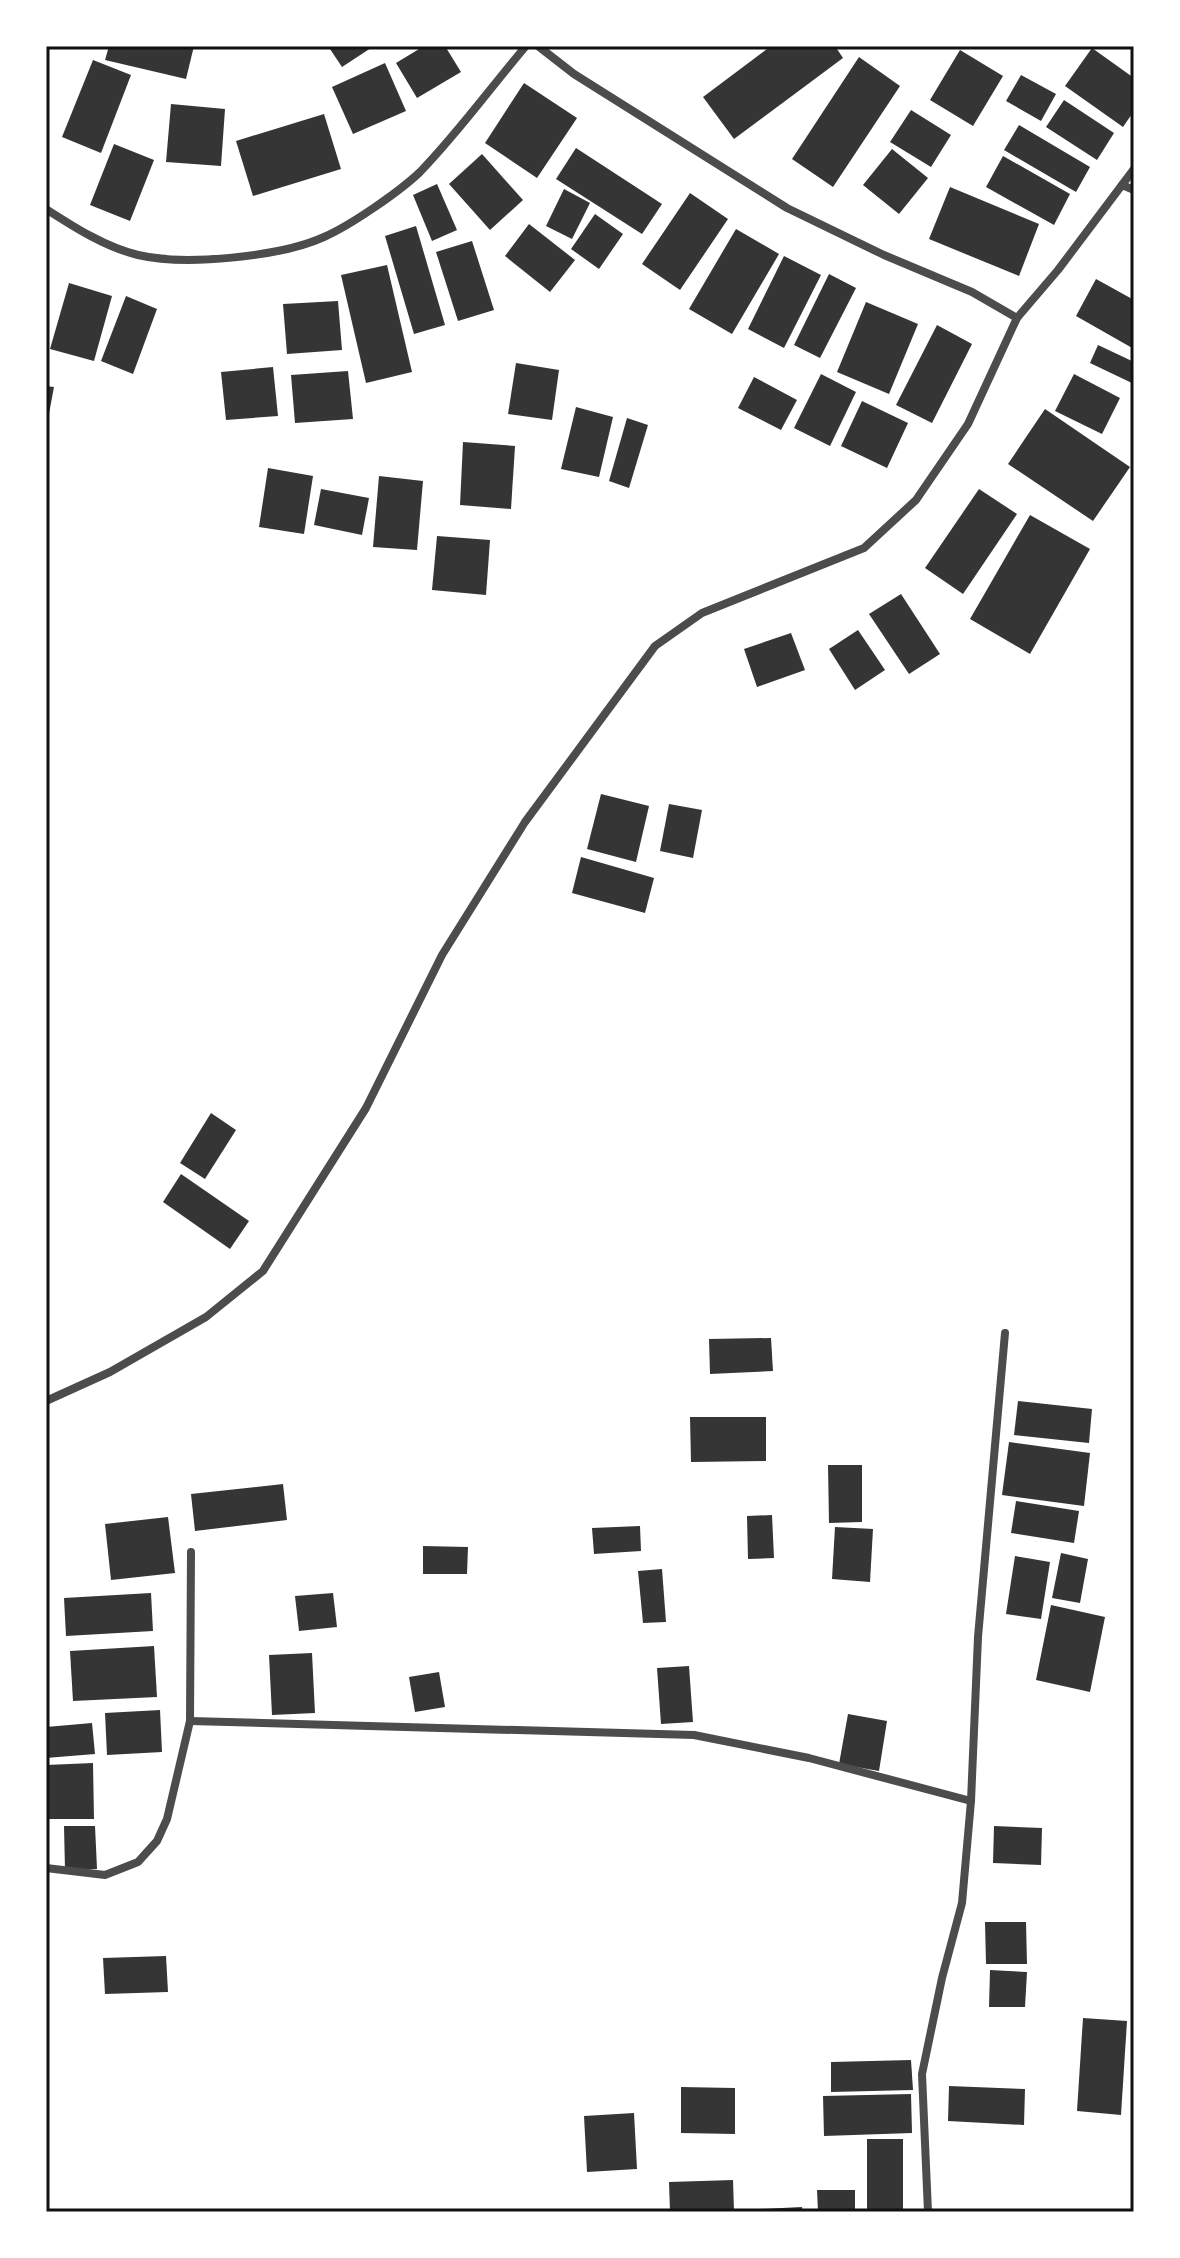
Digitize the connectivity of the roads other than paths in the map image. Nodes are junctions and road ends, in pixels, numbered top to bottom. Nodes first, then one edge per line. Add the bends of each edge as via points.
1 (526, 46) edge
2 (538, 46) edge
3 (1134, 169) edge
4 (1122, 185) junction
5 (1134, 190) edge
6 (46, 209) edge
7 (1017, 318) junction
8 (1005, 1333) dead end
9 (46, 1401) edge
10 (191, 1552) dead end
11 (190, 1721) junction
12 (971, 1801) junction
13 (46, 1868) edge
14 (928, 2212) edge

1 - 6 street via 419,173 324,237 276,252 175,259 138,255 85,234
2 - 7 street via 787,208 972,292
3 - 4 street
4 - 5 street
4 - 7 street
7 - 9 street via 968,424 916,500 864,548 702,613 655,646 525,822 442,955 366,1108 263,1271 206,1317 110,1372
8 - 12 street via 978,1637
10 - 11 street
11 - 12 street via 694,1735 821,1761
11 - 13 street via 167,1819 157,1841 138,1862 105,1875
12 - 14 street via 962,1903 922,2074

